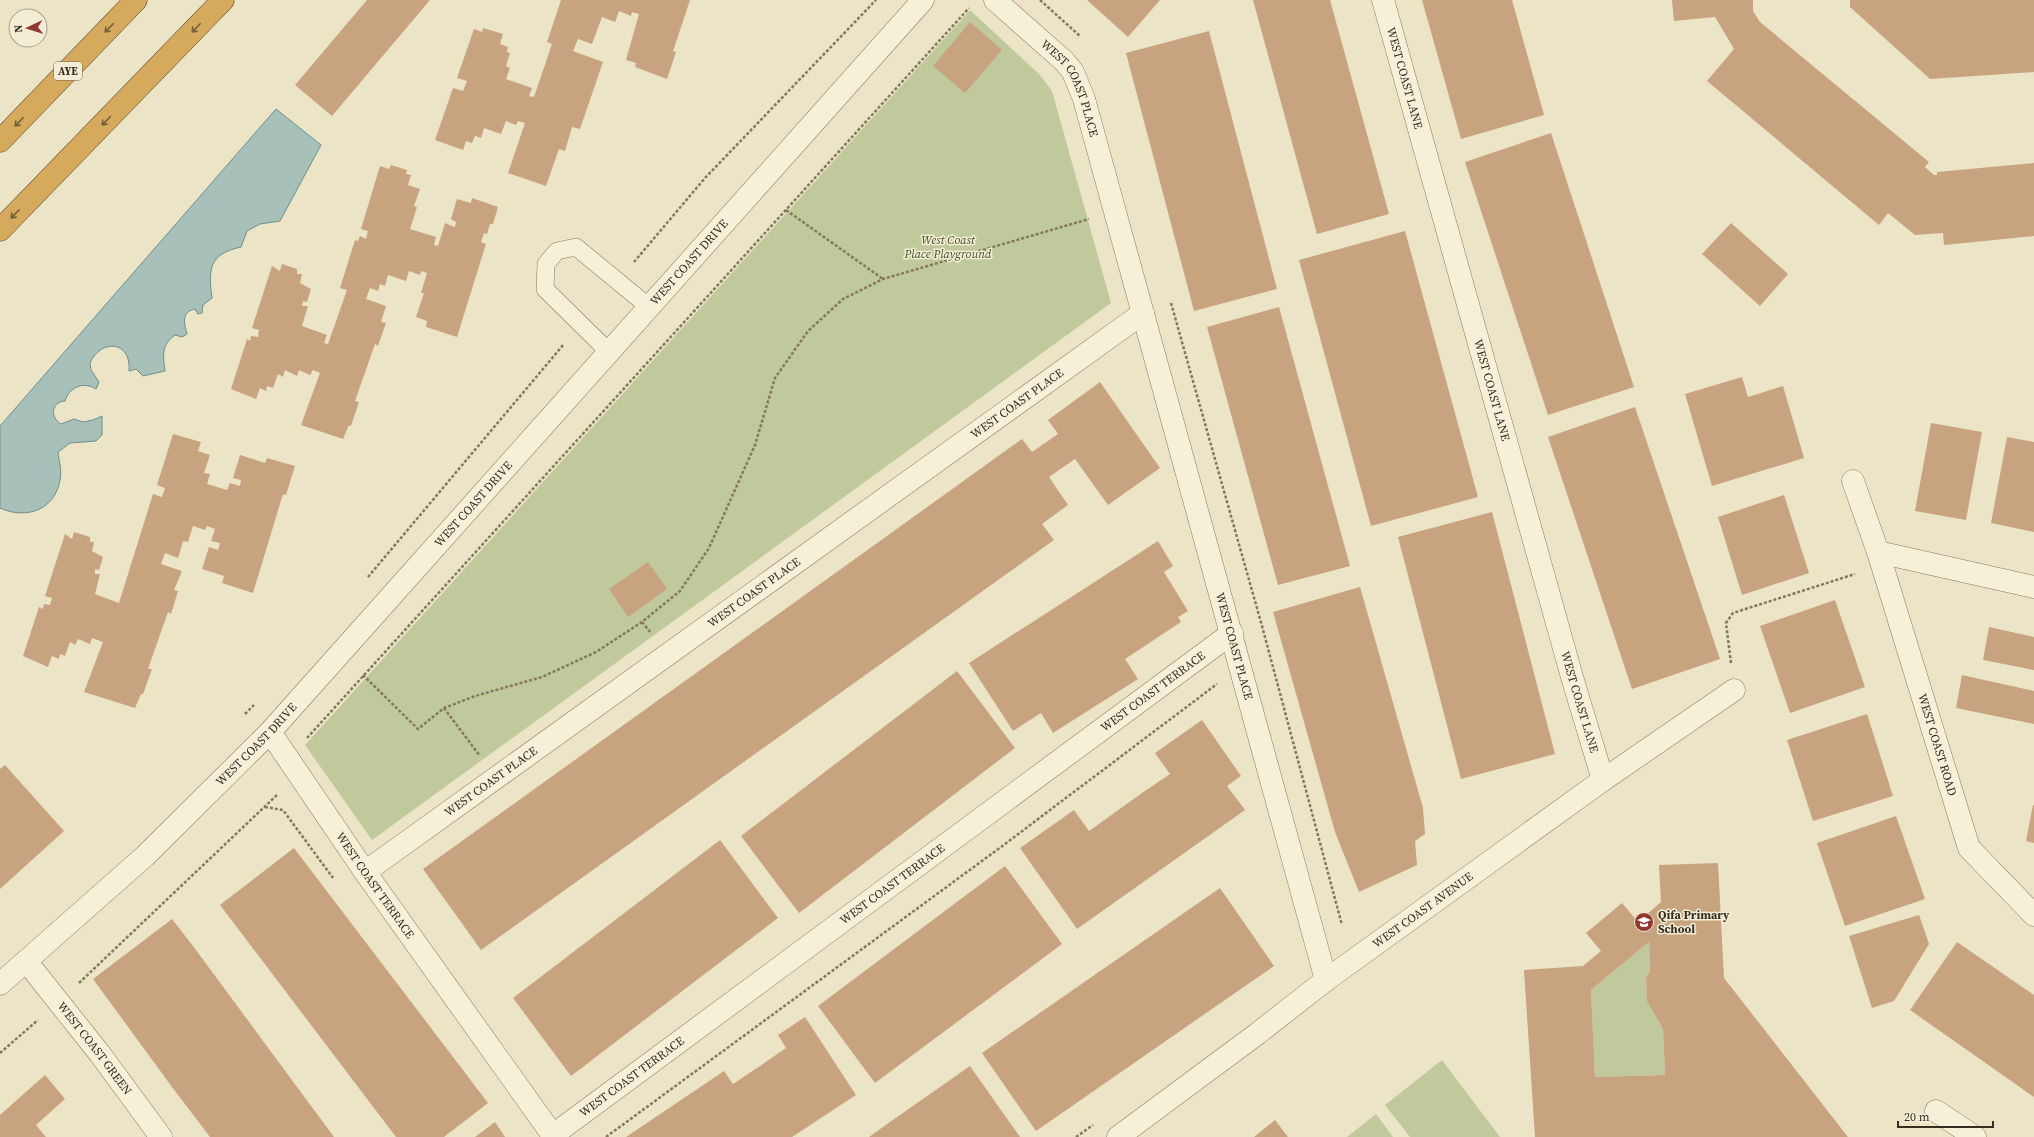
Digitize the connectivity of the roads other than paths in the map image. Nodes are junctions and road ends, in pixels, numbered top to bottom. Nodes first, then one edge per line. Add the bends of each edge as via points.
1 (136, 0) edge
2 (223, 0) edge
3 (923, 0) edge
4 (995, 0) edge
5 (1383, 0) edge
6 (0, 141) edge
7 (0, 230) edge
8 (649, 307) junction
9 (1143, 313) junction
10 (609, 352) junction
11 (1853, 480) dead end
12 (1880, 558) junction
13 (2034, 587) edge
14 (1232, 633) junction
15 (1734, 690) road end
16 (270, 732) junction
17 (1603, 780) junction
18 (365, 872) junction
19 (2034, 915) edge
20 (26, 961) junction
21 (1326, 980) junction
22 (0, 984) edge
23 (1936, 1111) dead end
24 (553, 1136) edge
25 (162, 1137) edge
26 (1118, 1137) edge
27 (1975, 1137) edge

1 -> 6 highway, AYE
2 -> 7 highway
3 - 8 street, WEST COAST DRIVE
4 - 9 street, WEST COAST PLACE via 1064,61 1072,72 1084,99
5 - 17 street, WEST COAST LANE
8 - 10 street, WEST COAST DRIVE
8 - 10 lane via 576,247 557,251 546,264 545,289
9 - 14 street, WEST COAST PLACE
9 - 18 street, WEST COAST PLACE
10 - 16 street, WEST COAST DRIVE
11 - 12 street, WEST COAST ROAD
12 - 13 street
12 - 19 street, WEST COAST ROAD via 1969,848
14 - 21 street, WEST COAST PLACE
14 - 24 street, WEST COAST TERRACE
15 - 17 street, WEST COAST AVENUE
16 - 18 street, WEST COAST TERRACE
16 - 20 street, WEST COAST DRIVE via 145,856
17 - 21 street, WEST COAST AVENUE
18 - 24 street, WEST COAST TERRACE
20 - 22 street, WEST COAST DRIVE
20 - 25 street, WEST COAST GREEN
21 - 26 street, WEST COAST AVENUE
23 - 27 street

